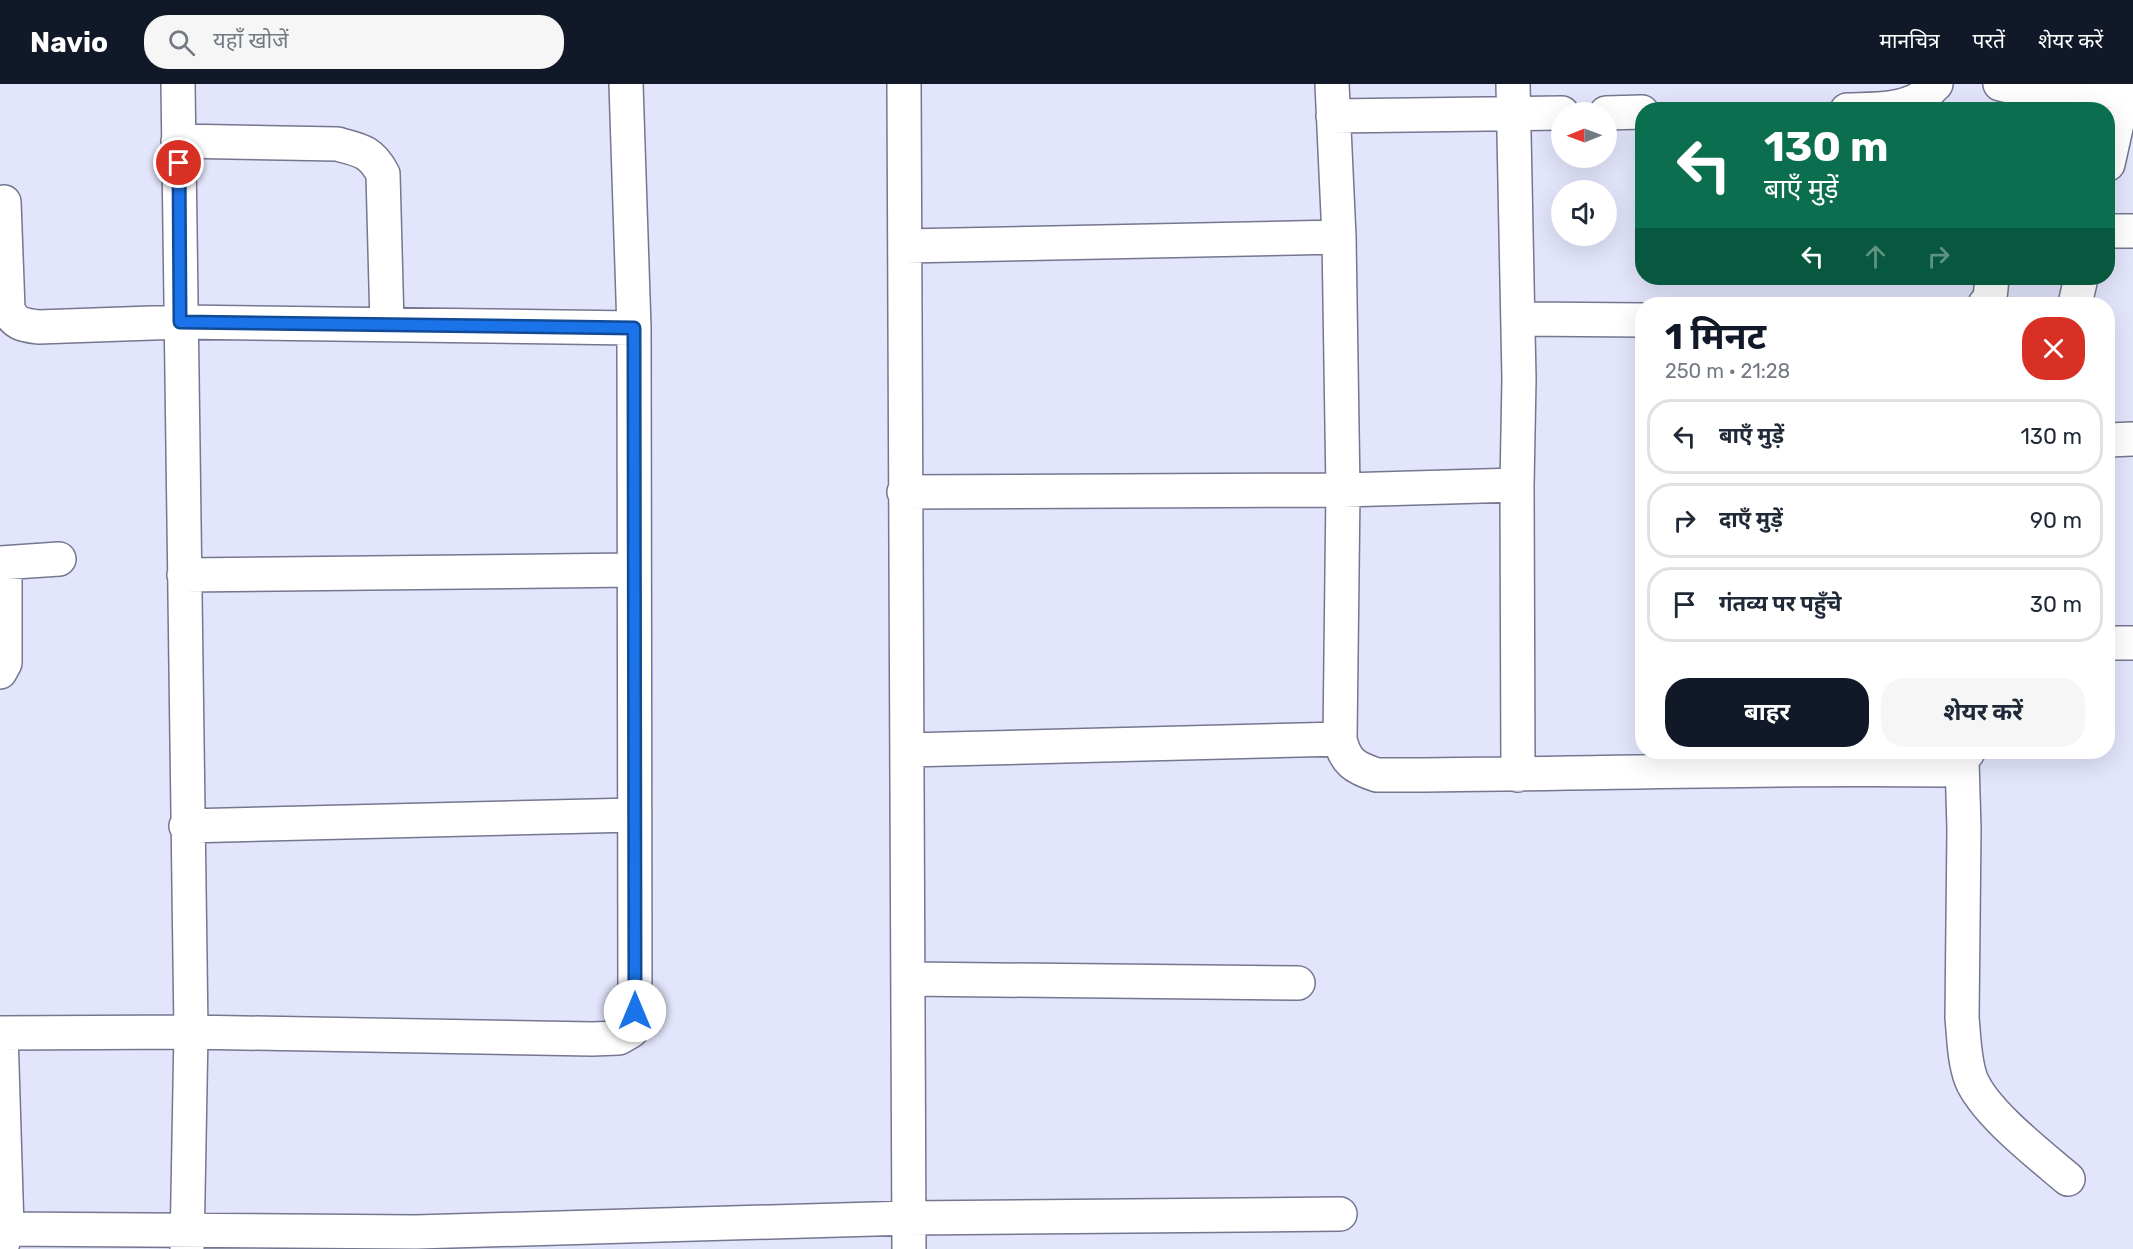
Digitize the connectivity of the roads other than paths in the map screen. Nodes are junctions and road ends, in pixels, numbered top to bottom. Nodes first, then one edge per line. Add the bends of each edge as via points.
1 (178, 84) edge
2 (626, 84) edge
3 (904, 84) edge
4 (1332, 84) edge
5 (1936, 84) edge
6 (1992, 84) edge
7 (2000, 84) edge
8 (2129, 92) edge
9 (1513, 99) edge
10 (1910, 102) edge
11 (1992, 102) edge
12 (1551, 110) edge
13 (1635, 112) edge
14 (1617, 113) edge
15 (1333, 116) junction
16 (2115, 140) edge
17 (178, 141) junction
18 (4, 202) dead end
19 (2115, 231) edge
20 (2133, 231) edge
21 (1340, 237) junction
22 (905, 246) junction
23 (1518, 319) junction
24 (1635, 320) edge
25 (180, 322) junction
26 (387, 324) junction
27 (634, 328) junction
28 (2133, 439) edge
29 (2115, 440) edge
30 (1516, 485) junction
31 (1343, 490) junction
32 (904, 492) junction
33 (59, 559) dead end
34 (3, 563) edge
35 (634, 570) junction
36 (184, 575) junction
37 (2115, 643) edge
38 (2133, 643) edge
39 (0, 672) edge
40 (1340, 739) junction
41 (907, 750) junction
42 (1962, 759) edge
43 (1965, 759) edge
44 (1697, 761) edge
45 (1518, 775) junction
46 (634, 815) junction
47 (186, 826) junction
48 (908, 979) junction
49 (1298, 983) dead end
50 (191, 1032) junction
51 (1, 1033) edge
52 (2068, 1179) dead end
53 (1340, 1214) dead end
54 (909, 1234) edge
55 (3, 1236) edge
56 (622, 1238) edge
57 (187, 1240) edge
58 (416, 1240) edge

1 - 17 street
2 - 27 street
3 - 22 street
4 - 15 street
5 - 10 street
6 - 11 street
7 - 8 street via 2022,89
8 - 16 street
9 - 12 street
9 - 15 street
9 - 23 street
13 - 14 street
15 - 21 street
17 - 25 street
17 - 26 street via 336,144 362,150 375,160 383,174
18 - 25 street via 8,309 12,319 21,325 38,327
19 - 20 street
21 - 22 street
21 - 31 street
22 - 32 street
23 - 24 street
23 - 30 street
25 - 26 street
25 - 36 street
26 - 27 street
27 - 35 street
28 - 29 street
30 - 31 street
30 - 45 street
31 - 32 street
31 - 40 street
32 - 41 street
33 - 34 street
34 - 39 street via 5,663
35 - 36 street
35 - 46 street
36 - 47 street
37 - 38 street
40 - 41 street
40 - 45 street via 1350,762 1377,775
41 - 48 street
42 - 44 street via 1943,770
43 - 52 street via 1962,1018 1971,1078 1983,1100
44 - 45 street
46 - 47 street
46 - 50 street via 635,1011 631,1031 620,1038
47 - 50 street
48 - 49 street
48 - 54 street
50 - 51 street
50 - 57 street
51 - 55 street
53 - 54 street
54 - 56 street
55 - 57 street
56 - 58 street
57 - 58 street

